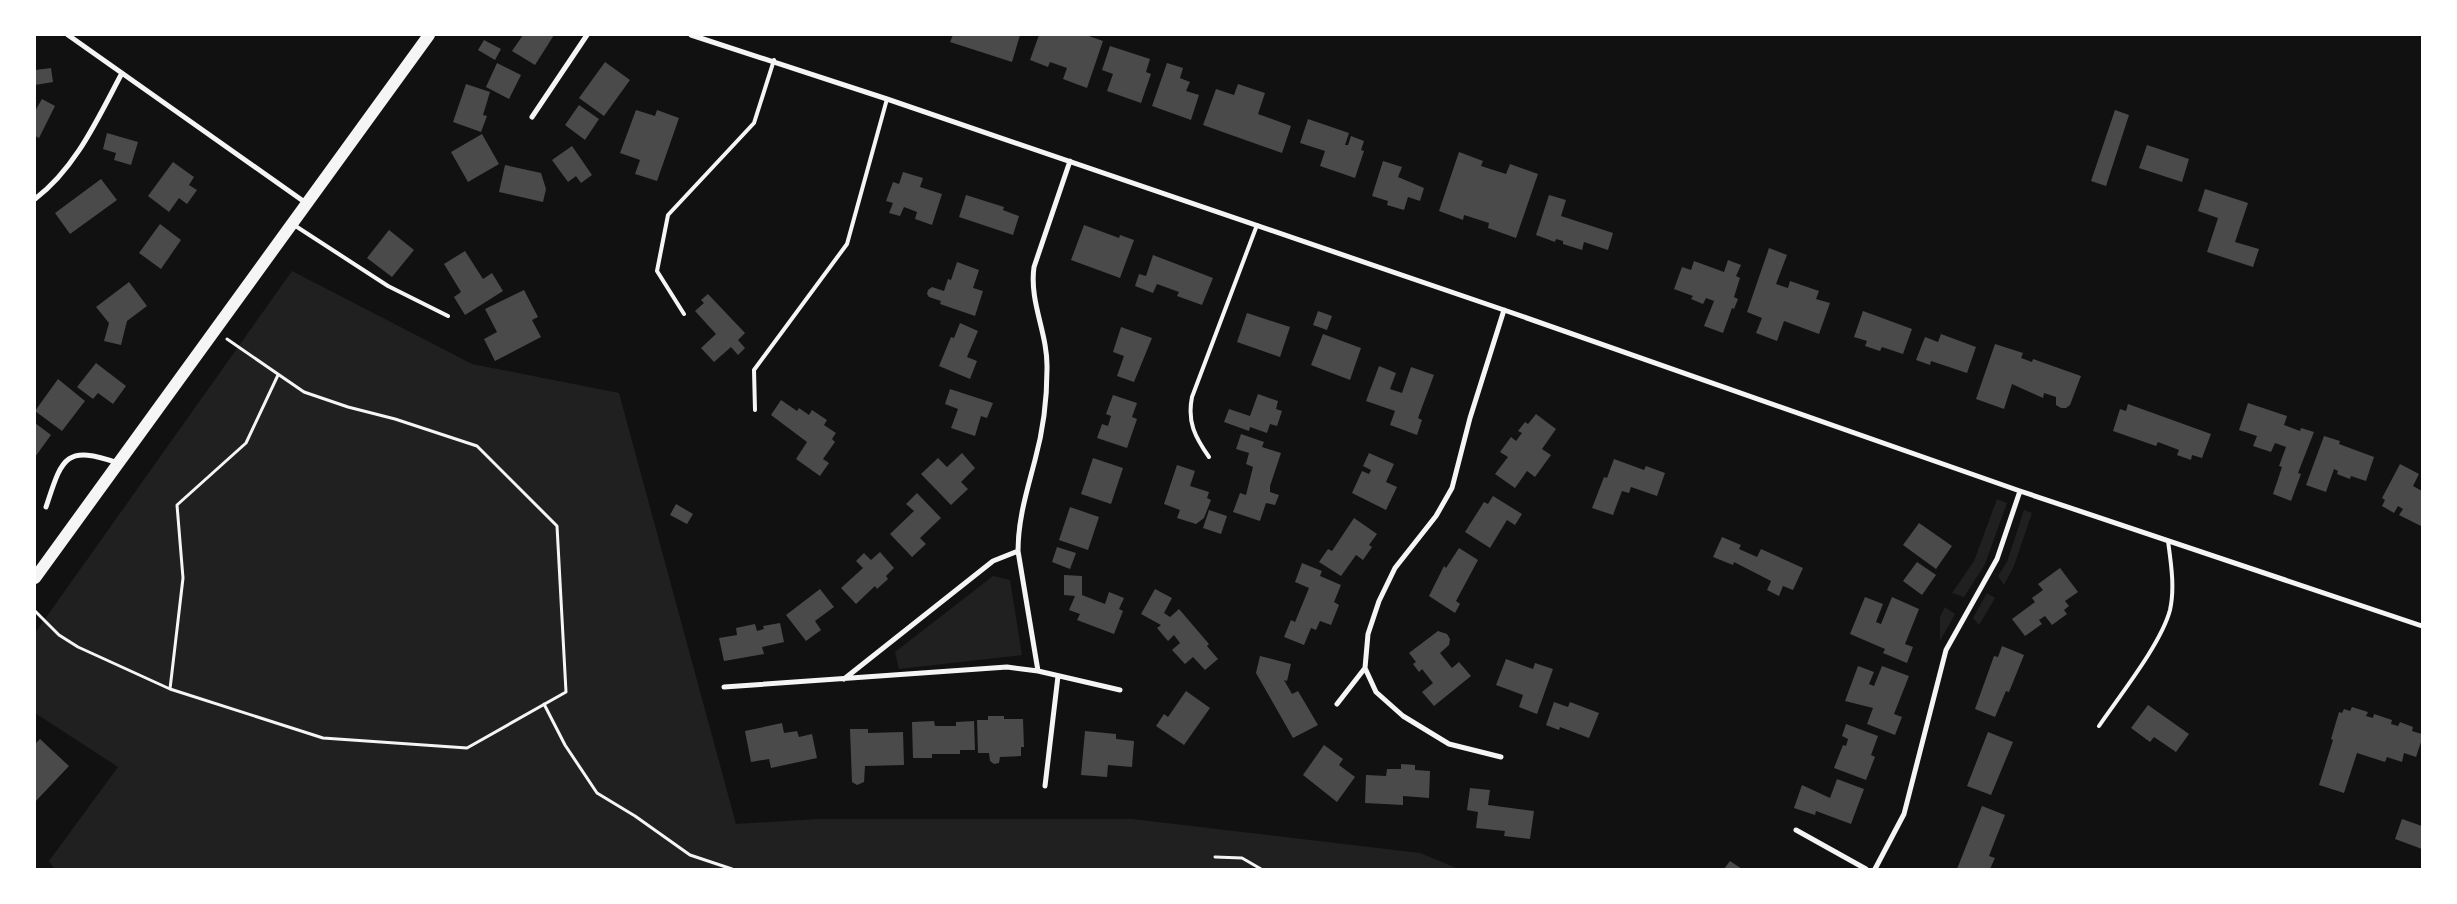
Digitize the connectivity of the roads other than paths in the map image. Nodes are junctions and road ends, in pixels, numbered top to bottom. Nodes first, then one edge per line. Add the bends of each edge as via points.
1 (68, 35) edge
2 (429, 35) edge
3 (586, 35) edge
4 (691, 35) edge
5 (774, 60) junction
6 (122, 73) junction
7 (887, 99) junction
8 (532, 117) dead end
9 (1070, 161) junction
10 (35, 200) edge
11 (307, 204) junction
12 (292, 224) junction
13 (1257, 225) junction
14 (1504, 310) junction
15 (684, 314) dead end
16 (448, 316) dead end
17 (755, 410) dead end
18 (1208, 458) dead end
19 (118, 464) junction
20 (2020, 491) junction
21 (46, 507) dead end
22 (2168, 541) junction
23 (1018, 550) junction
24 (35, 578) edge
25 (2422, 626) edge
26 (1365, 668) junction
27 (1038, 671) junction
28 (1058, 676) junction
29 (844, 679) junction
30 (724, 686) dead end
31 (1120, 690) dead end
32 (1337, 704) dead end
33 (2099, 726) dead end
34 (1501, 758) dead end
35 (1045, 786) dead end
36 (1796, 830) dead end
37 (1866, 869) edge
38 (1876, 869) edge

1 - 6 street
2 - 11 main road
3 - 8 street
4 - 5 street
5 - 7 street
5 - 15 lane via 754,124 668,215 657,271
6 - 10 street via 82,148
6 - 11 street
7 - 9 street
7 - 17 lane via 847,244 754,370
9 - 13 street
9 - 23 street via 1032,280 1045,337 1047,376 1042,429 1022,509
11 - 12 main road
12 - 16 lane via 388,286
12 - 19 main road
13 - 14 street
13 - 18 lane via 1192,397 1190,423
14 - 20 street
14 - 26 street via 1452,488 1436,516 1395,568 1379,601 1368,634
19 - 21 street via 92,454 66,460 58,470
19 - 24 main road
20 - 22 street
20 - 38 street via 1997,559 1946,650 1904,814
22 - 25 street
22 - 33 lane via 2172,592 2164,628
23 - 27 street
23 - 29 street via 993,561
26 - 32 street
26 - 34 street via 1376,692 1403,716 1450,744
27 - 28 street
27 - 29 street via 1007,667
28 - 31 street
28 - 35 street
29 - 30 street
36 - 37 street

